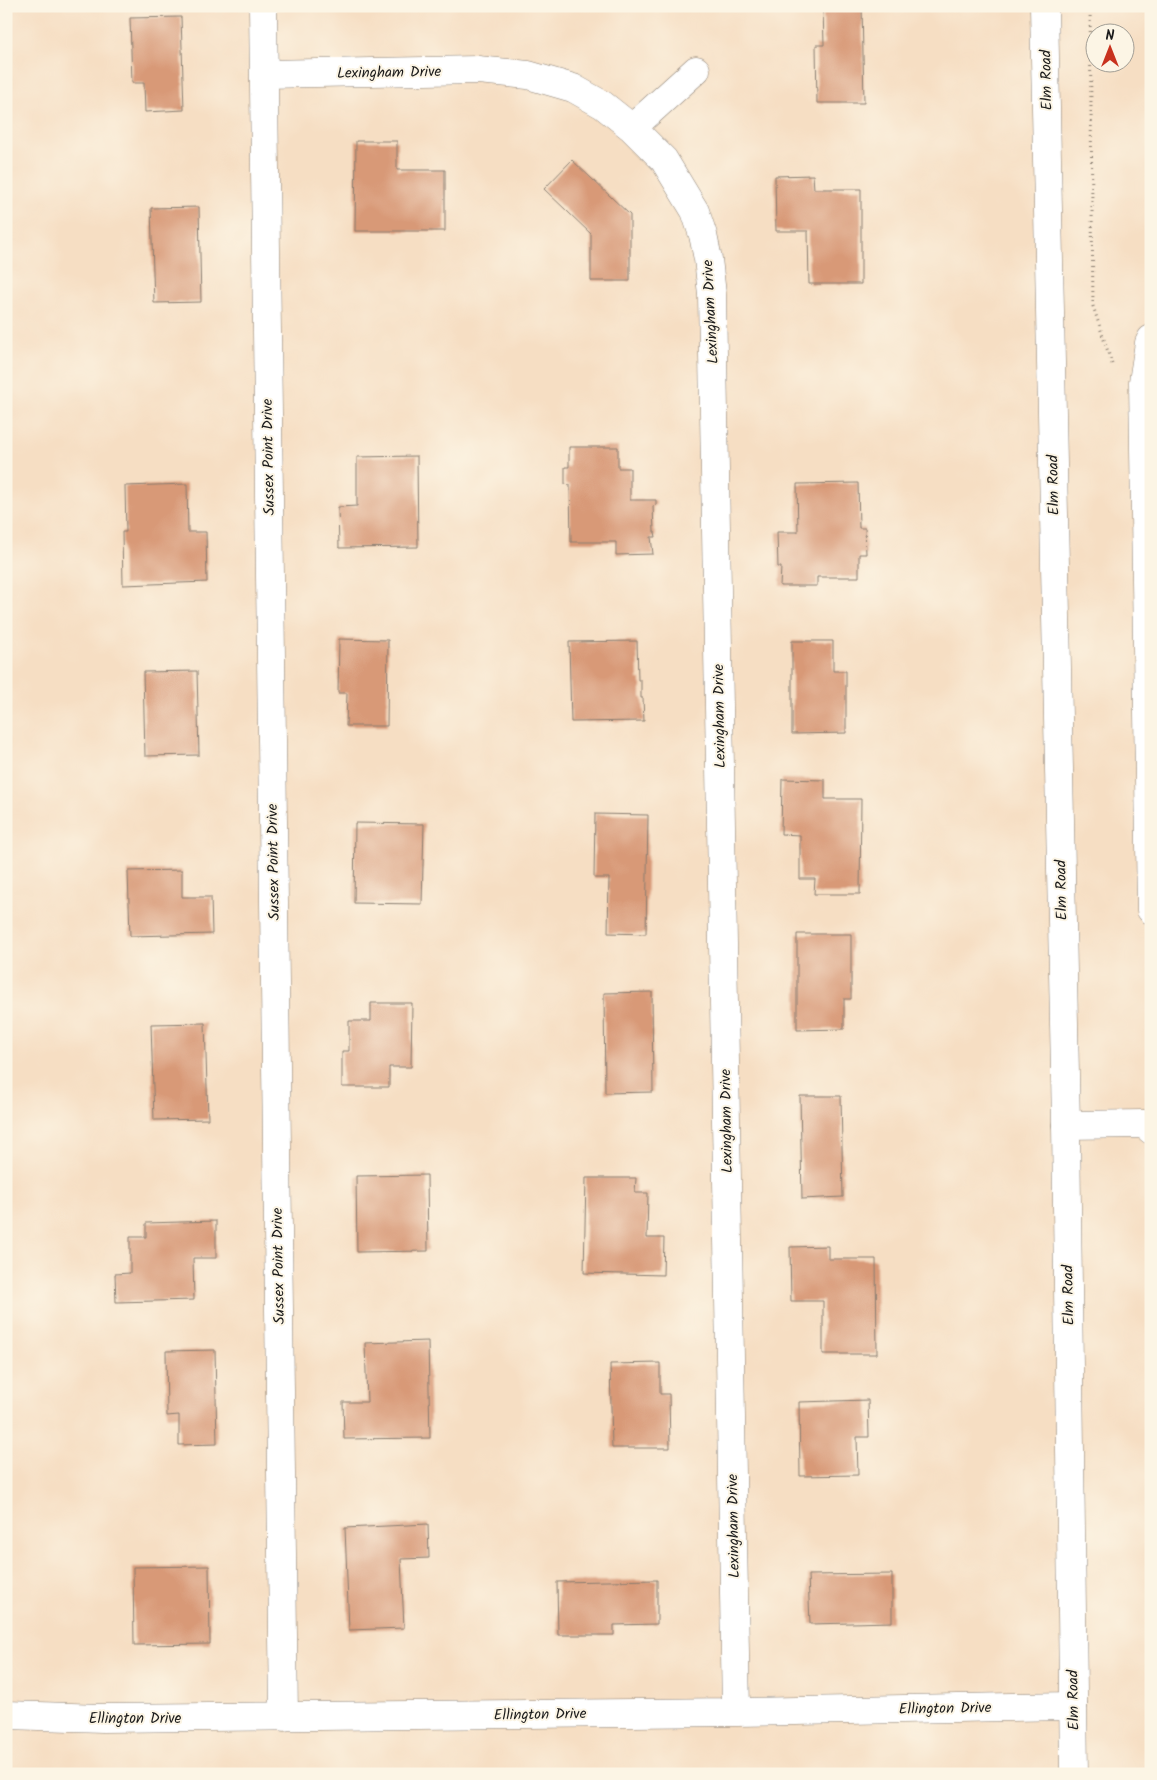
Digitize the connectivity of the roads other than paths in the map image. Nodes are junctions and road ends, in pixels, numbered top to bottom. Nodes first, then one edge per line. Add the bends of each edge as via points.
1 (263, 6) edge
2 (1044, 6) edge
3 (696, 70) dead end
4 (264, 74) junction
5 (632, 128) junction
6 (1151, 339) edge
7 (1151, 910) edge
8 (1148, 1123) edge
9 (1066, 1125) junction
10 (1073, 1706) junction
11 (736, 1712) junction
12 (6, 1715) edge
13 (284, 1717) junction
14 (1074, 1774) edge

1 - 4 street, Sussex Point Drive
2 - 9 street, Elm Road
3 - 5 street
4 - 5 street, Lexingham Drive via 478,70 528,75 573,88 603,105
4 - 13 street, Sussex Point Drive
5 - 11 street, Lexingham Drive via 664,160 695,211 708,259 712,294
6 - 7 street via 1143,396
8 - 9 street
9 - 10 street, Elm Road
10 - 11 street, Ellington Drive
10 - 14 street, Elm Road
11 - 13 street, Ellington Drive
12 - 13 street, Ellington Drive

